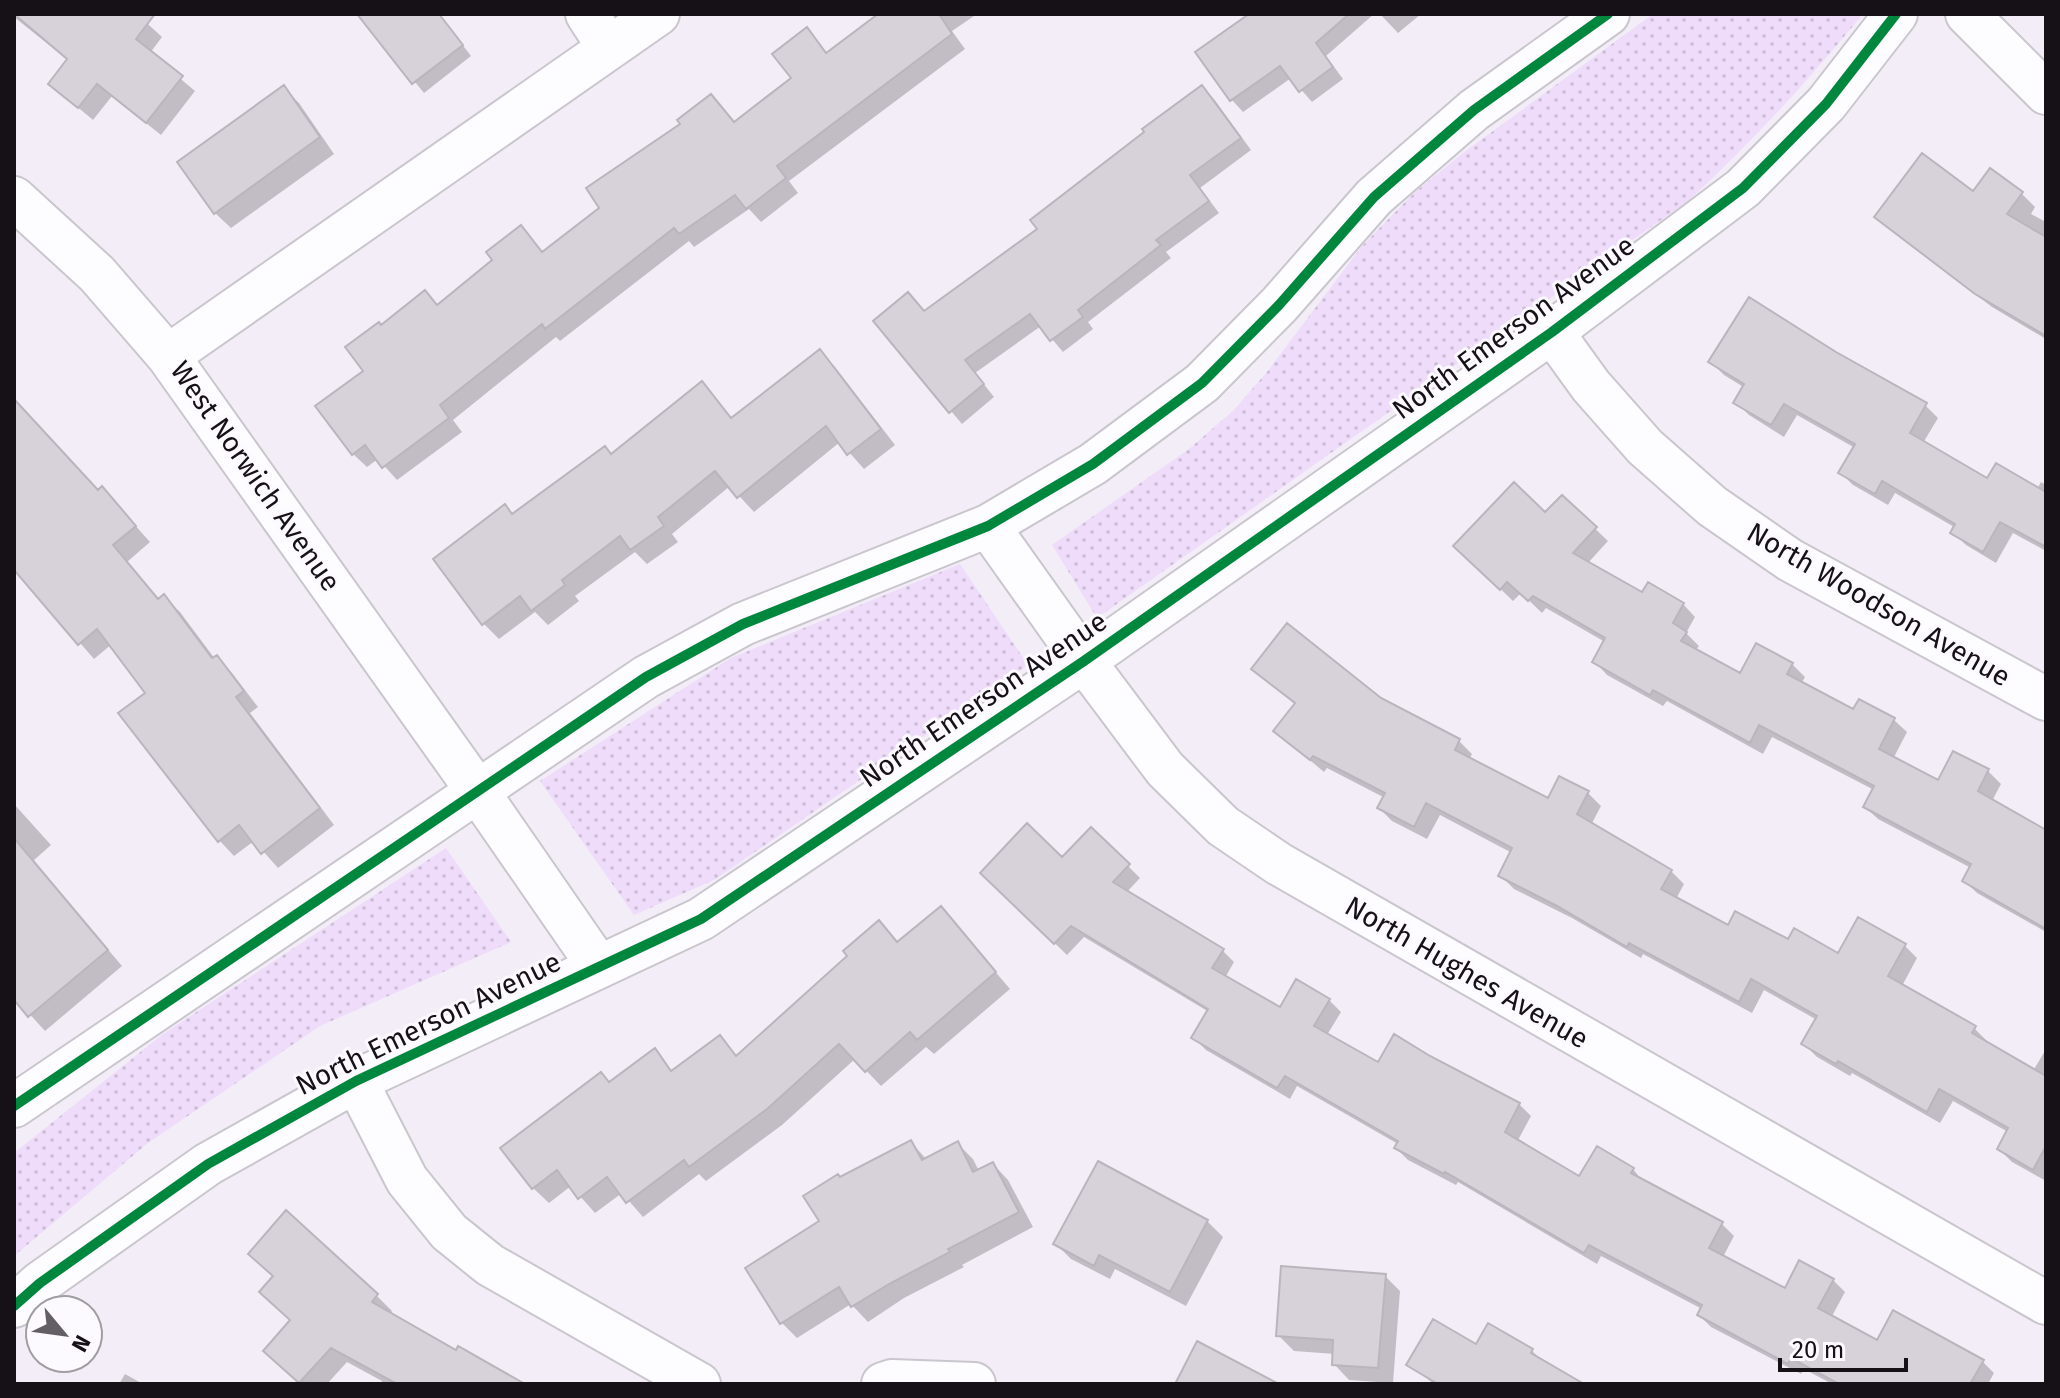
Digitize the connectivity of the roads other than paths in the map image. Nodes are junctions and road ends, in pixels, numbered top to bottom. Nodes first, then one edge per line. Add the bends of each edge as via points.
1 (658, 14) edge
2 (1608, 14) edge
3 (1896, 14) edge
4 (1967, 14) edge
5 (598, 31) edge
6 (2046, 93) edge
7 (14, 198) edge
8 (1552, 332) junction
9 (168, 356) junction
10 (988, 526) junction
11 (1084, 661) junction
12 (2046, 699) edge
13 (478, 792) junction
14 (599, 967) junction
15 (356, 1081) junction
16 (14, 1106) edge
17 (2046, 1303) edge
18 (14, 1306) edge
19 (699, 1384) edge
20 (883, 1384) edge
21 (974, 1384) edge

1 - 5 street, West Norwich Avenue
2 - 10 street via 1474,110 1374,197 1202,383 1093,464
3 - 8 street, North Emerson Avenue via 1826,104 1743,188
4 - 6 street
5 - 9 street, West Norwich Avenue
7 - 9 street via 97,274
8 - 11 street, North Emerson Avenue
8 - 12 street, North Woodson Avenue via 1645,447 1712,506 1790,560
9 - 13 street, West Norwich Avenue
10 - 11 street, North Hughes Avenue
10 - 13 street via 743,624 646,677
11 - 14 street, North Emerson Avenue via 701,919
11 - 17 street, North Hughes Avenue via 1165,769 1223,826 1279,864
13 - 14 street, West Norwich Avenue
13 - 16 street
14 - 15 street, North Emerson Avenue
15 - 18 street, North Emerson Avenue via 208,1164
15 - 19 street via 407,1180 449,1232 490,1265
20 - 21 street

